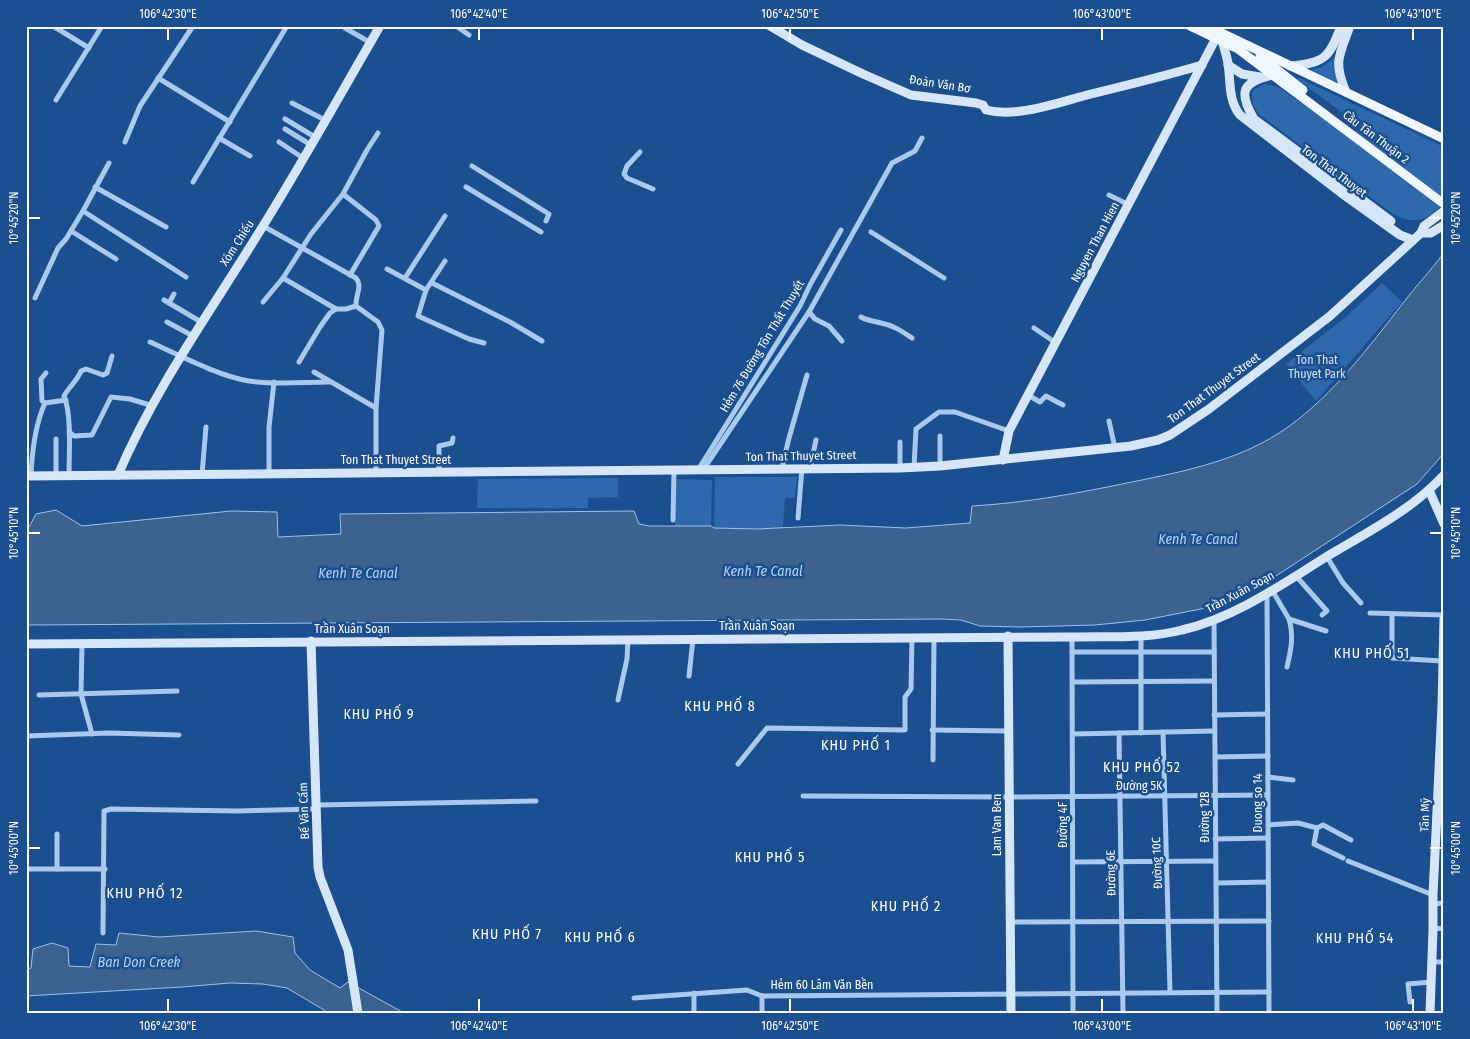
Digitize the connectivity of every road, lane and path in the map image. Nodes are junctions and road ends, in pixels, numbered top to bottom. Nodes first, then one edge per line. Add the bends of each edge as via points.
1 (53, 26) edge
2 (102, 26) edge
3 (193, 26) edge
4 (287, 26) edge
5 (380, 26) edge
6 (456, 26) edge
7 (770, 26) edge
8 (1190, 26) edge
9 (1207, 26) edge
10 (1341, 26) edge
11 (1350, 26) edge
12 (344, 28) dead end
13 (469, 35) dead end
14 (1219, 39) junction
15 (371, 43) junction
16 (1249, 46) junction
17 (89, 48) junction
18 (1228, 65) junction
19 (1202, 66) junction
20 (1290, 66) junction
21 (1272, 75) junction
22 (1261, 77) junction
23 (158, 78) junction
24 (1295, 88) junction
25 (1346, 92) junction
26 (56, 100) dead end
27 (292, 103) dead end
28 (285, 119) dead end
29 (326, 120) junction
30 (230, 122) junction
31 (284, 129) dead end
32 (378, 133) dead end
33 (219, 138) junction
34 (922, 138) dead end
35 (1444, 139) edge
36 (313, 141) junction
37 (125, 142) dead end
38 (279, 142) dead end
39 (640, 152) dead end
40 (250, 156) dead end
41 (303, 158) junction
42 (109, 163) dead end
43 (472, 166) dead end
44 (193, 182) dead end
45 (95, 187) junction
46 (466, 187) dead end
47 (653, 189) dead end
48 (343, 194) junction
49 (1109, 195) dead end
50 (1444, 196) edge
51 (1444, 204) edge
52 (1129, 205) junction
53 (1444, 211) edge
54 (83, 212) junction
55 (445, 216) dead end
56 (546, 221) dead end
57 (1444, 225) edge
58 (263, 226) junction
59 (166, 227) dead end
60 (841, 230) dead end
61 (71, 231) junction
62 (541, 232) dead end
63 (871, 232) dead end
64 (1421, 233) junction
65 (1409, 238) junction
66 (304, 247) junction
67 (116, 259) dead end
68 (445, 261) dead end
69 (387, 269) dead end
70 (350, 275) junction
71 (186, 276) dead end
72 (283, 278) junction
73 (405, 278) junction
74 (944, 278) dead end
75 (432, 283) junction
76 (426, 290) junction
77 (174, 294) dead end
78 (36, 298) dead end
79 (263, 302) dead end
80 (356, 306) junction
81 (336, 309) junction
82 (809, 312) junction
83 (861, 317) dead end
84 (166, 322) dead end
85 (201, 322) junction
86 (1034, 328) dead end
87 (193, 336) junction
88 (912, 338) dead end
89 (542, 341) dead end
90 (150, 342) dead end
91 (842, 342) dead end
92 (484, 343) dead end
93 (1056, 343) junction
94 (112, 356) dead end
95 (181, 356) junction
96 (299, 362) dead end
97 (314, 372) dead end
98 (46, 373) dead end
99 (807, 375) dead end
100 (274, 382) junction
101 (330, 382) junction
102 (1028, 395) junction
103 (66, 400) junction
104 (45, 403) junction
105 (1063, 405) dead end
106 (153, 406) junction
107 (376, 408) junction
108 (1109, 421) dead end
109 (206, 427) dead end
110 (1009, 431) junction
111 (69, 432) junction
112 (940, 436) dead end
113 (453, 438) dead end
114 (56, 439) dead end
115 (816, 440) dead end
116 (900, 442) dead end
117 (1115, 448) junction
118 (1003, 460) junction
119 (940, 466) junction
120 (914, 467) junction
121 (783, 468) junction
122 (806, 468) junction
123 (900, 468) junction
124 (674, 470) junction
125 (700, 470) junction
126 (439, 472) junction
127 (376, 473) junction
128 (202, 474) junction
129 (269, 474) junction
130 (56, 475) junction
131 (69, 475) junction
132 (118, 475) junction
133 (1444, 475) edge
134 (29, 476) edge
135 (1430, 490) junction
136 (798, 518) dead end
137 (673, 520) dead end
138 (1444, 524) edge
139 (1326, 557) junction
140 (1296, 576) junction
141 (1269, 591) junction
142 (1361, 603) dead end
143 (1370, 613) dead end
144 (1392, 614) junction
145 (1322, 615) dead end
146 (1444, 617) edge
147 (1289, 619) junction
148 (1214, 621) junction
149 (1326, 631) dead end
150 (1008, 636) junction
151 (1141, 636) junction
152 (912, 637) junction
153 (934, 637) junction
154 (1072, 637) junction
155 (693, 638) junction
156 (628, 639) junction
157 (311, 642) junction
158 (82, 643) junction
159 (26, 644) edge
160 (1072, 652) junction
161 (1141, 652) junction
162 (1214, 652) junction
163 (1442, 661) junction
164 (1286, 667) dead end
165 (1443, 673) edge
166 (689, 676) dead end
167 (1214, 681) junction
168 (1073, 682) junction
169 (1141, 682) junction
170 (177, 691) dead end
171 (81, 694) junction
172 (39, 695) dead end
173 (618, 700) dead end
174 (1267, 714) junction
175 (1214, 715) junction
176 (932, 730) junction
177 (1009, 731) junction
178 (1214, 731) junction
179 (1163, 732) junction
180 (1118, 733) junction
181 (1141, 733) junction
182 (92, 734) junction
183 (178, 734) dead end
184 (1073, 734) junction
185 (26, 737) edge
186 (1268, 756) junction
187 (1215, 757) junction
188 (933, 760) dead end
189 (738, 764) dead end
190 (1268, 778) junction
191 (1293, 780) dead end
192 (1268, 795) junction
193 (803, 796) dead end
194 (1120, 796) junction
195 (1165, 796) junction
196 (1215, 796) junction
197 (1073, 797) junction
198 (1010, 798) junction
199 (536, 800) dead end
200 (316, 807) junction
201 (1268, 825) junction
202 (1317, 828) junction
203 (1440, 830) edge
204 (57, 834) dead end
205 (1268, 838) junction
206 (1215, 839) junction
207 (1350, 840) dead end
208 (1167, 861) junction
209 (1216, 861) junction
210 (1073, 862) junction
211 (1120, 862) junction
212 (57, 869) junction
213 (105, 869) junction
214 (26, 870) edge
215 (1268, 882) junction
216 (1216, 883) junction
217 (1432, 900) junction
218 (1444, 903) edge
219 (1168, 921) junction
220 (1216, 921) junction
221 (1268, 921) junction
222 (1010, 922) junction
223 (1073, 922) junction
224 (1122, 922) junction
225 (1444, 928) edge
226 (1433, 929) junction
227 (103, 933) dead end
228 (1432, 962) junction
229 (1444, 962) edge
230 (1431, 982) junction
231 (1170, 992) junction
232 (1216, 992) junction
233 (1269, 992) junction
234 (694, 993) junction
235 (1073, 993) junction
236 (1123, 993) junction
237 (1011, 994) junction
238 (762, 996) junction
239 (634, 998) dead end
240 (1410, 1002) dead end
241 (358, 1013) edge
242 (694, 1013) edge
243 (762, 1013) edge
244 (1011, 1013) edge
245 (1073, 1013) edge
246 (1123, 1013) edge
247 (1216, 1013) edge
248 (1269, 1013) edge
249 (1430, 1013) edge

1 - 17 street
2 - 17 street
3 - 23 street
4 - 30 street
5 - 15 main road, Xóm Chiếu
6 - 13 street
7 - 19 main road, Đoàn Văn Bơ via 802,45 911,95 976,103 998,113 1046,106
8 - 14 main road
9 - 16 main road
10 - 20 main road via 1330,52 1322,60
11 - 25 main road via 1338,65
12 - 15 street
14 - 18 main road
14 - 19 main road, Nguyen Than Hien
14 - 21 main road via 1238,48
15 - 29 main road, Xóm Chiếu
16 - 20 main road
16 - 24 main road
17 - 26 street
18 - 22 main road via 1242,74
18 - 65 main road via 1231,98 1240,115 1340,192
19 - 52 main road, Nguyen Than Hien
20 - 25 main road
21 - 22 main road
21 - 24 main road
22 - 65 main road, Ton That Thuyet via 1251,82 1244,92 1254,119 1404,230
23 - 30 street
23 - 37 street via 140,106
24 - 50 main road, Cầu Tân Thuận 2
24 - 51 main road, Cầu Tân Thuận 2
25 - 35 main road
27 - 29 street
28 - 36 street
29 - 36 main road, Xóm Chiếu
30 - 33 street
31 - 36 street
32 - 48 street
33 - 40 street
33 - 44 street
34 - 82 street via 915,151 892,163
36 - 41 main road, Xóm Chiếu
38 - 41 street
39 - 47 street via 626,166 624,174
41 - 58 main road, Xóm Chiếu
42 - 45 street
43 - 56 street via 549,214
45 - 54 street
45 - 59 street
46 - 62 street
48 - 66 street via 310,234
48 - 70 street via 379,226
49 - 52 street
52 - 93 main road, Nguyen Than Hien
53 - 64 main road, Ton That Thuyet Street via 1424,226
54 - 61 street
54 - 71 street
55 - 73 street
57 - 64 main road via 1431,233
58 - 66 street
58 - 85 main road, Xóm Chiếu
60 - 125 street, Hẻm 76 Đường Tôn Thất Thuyết via 800,306
61 - 67 street
61 - 78 street via 58,248
63 - 74 street
64 - 65 main road, Ton That Thuyet Street
65 - 117 main road, Ton That Thuyet Street via 1330,316 1209,409 1158,440
66 - 70 street
66 - 72 street
68 - 75 street
69 - 73 street
70 - 80 street via 359,280
72 - 79 street
72 - 81 street
73 - 76 street
75 - 76 street
75 - 89 street
76 - 92 street via 418,316
77 - 85 street via 166,301
80 - 81 street
80 - 107 street via 378,322 382,330
81 - 96 street via 320,327
82 - 91 street via 829,326
82 - 125 street
83 - 88 street via 898,329
84 - 87 street
85 - 87 main road, Xóm Chiếu
86 - 93 street
87 - 95 main road, Xóm Chiếu
90 - 95 street
93 - 102 main road, Nguyen Than Hien
94 - 103 street via 103,375 86,369 81,371 64,396
95 - 100 street via 242,380
95 - 106 main road, Xóm Chiếu
97 - 101 street
98 - 104 street via 41,379 42,401
99 - 121 street
100 - 101 street
100 - 129 street via 269,427
101 - 107 street
102 - 105 street via 1040,402 1046,396
102 - 110 main road, Nguyen Than Hien
103 - 104 street
103 - 111 street
104 - 134 street
106 - 111 street via 111,397 92,435 74,436
106 - 132 main road, Xóm Chiếu
107 - 127 street
108 - 117 street
109 - 128 street
110 - 118 main road, Nguyen Than Hien
110 - 120 street via 955,412 939,412 916,429
111 - 131 street
112 - 119 street
113 - 126 street via 452,443 439,446
114 - 130 street
115 - 122 street
116 - 123 street
117 - 118 main road, Ton That Thuyet Street
118 - 119 main road, Ton That Thuyet Street
119 - 120 main road, Ton That Thuyet Street
120 - 123 main road, Ton That Thuyet Street
121 - 122 main road, Ton That Thuyet Street
121 - 125 main road, Ton That Thuyet Street
122 - 123 main road, Ton That Thuyet Street
122 - 136 street
124 - 125 main road, Ton That Thuyet Street
124 - 126 main road, Ton That Thuyet Street
124 - 137 street
126 - 127 main road, Ton That Thuyet Street
127 - 129 main road, Ton That Thuyet Street
128 - 129 main road, Ton That Thuyet Street
128 - 132 main road, Ton That Thuyet Street
130 - 131 main road
130 - 134 main road
131 - 132 main road
133 - 135 main road, Trần Xuân Soạn
135 - 138 main road
135 - 139 main road, Trần Xuân Soạn
139 - 140 main road, Trần Xuân Soạn
139 - 142 street via 1343,584
140 - 141 main road, Trần Xuân Soạn
140 - 145 street via 1327,611
141 - 147 street
141 - 148 main road, Trần Xuân Soạn
141 - 174 street, Duong so 14
143 - 144 street
144 - 146 street
144 - 163 street via 1392,658
146 - 163 main road, Tân Mỹ
147 - 149 street
147 - 164 street via 1293,632
148 - 151 main road, Trần Xuân Soạn via 1180,631
148 - 162 street, Đường 12B
150 - 153 main road, Trần Xuân Soạn
150 - 154 main road, Trần Xuân Soạn
150 - 177 main road, Lam Van Ben
151 - 154 main road, Trần Xuân Soạn
151 - 161 street
152 - 153 main road, Trần Xuân Soạn
152 - 155 main road, Trần Xuân Soạn
152 - 189 street via 911,689 905,698 905,730 768,728
153 - 176 street
154 - 160 street, Đường 4F
155 - 156 main road, Trần Xuân Soạn
155 - 166 street
156 - 157 main road, Trần Xuân Soạn
156 - 173 street
157 - 158 main road, Trần Xuân Soạn
157 - 200 main road, Bế Văn Cấm
158 - 159 main road, Trần Xuân Soạn
158 - 171 street
160 - 161 street
160 - 168 street, Đường 4F
161 - 162 street
161 - 169 street
162 - 167 street, Đường 12B
163 - 165 main road, Tân Mỹ
165 - 203 main road, Tân Mỹ
167 - 169 street
167 - 175 street, Đường 12B
168 - 169 street
168 - 184 street, Đường 4F
169 - 181 street
170 - 171 street
171 - 172 street
171 - 182 street
174 - 175 street
174 - 186 street, Duong so 14
175 - 178 street, Đường 12B
176 - 177 street
176 - 188 street
177 - 198 main road, Lam Van Ben
178 - 179 street
178 - 187 street, Đường 12B
179 - 181 street
179 - 195 street, Đường 10C
180 - 181 street
180 - 184 street
180 - 194 street, Đường 6E
182 - 183 street
182 - 185 street
184 - 197 street, Đường 4F
186 - 187 street
186 - 190 street, Duong so 14
187 - 196 street, Đường 12B
190 - 191 street
190 - 192 street, Duong so 14
192 - 196 street, Đường 5K
192 - 201 street, Duong so 14
193 - 198 street, Đường 5K
194 - 195 street, Đường 5K
194 - 197 street, Đường 5K
194 - 211 street, Đường 6E
195 - 196 street, Đường 5K
195 - 208 street, Đường 10C
196 - 206 street, Đường 12B
197 - 198 street, Đường 5K
197 - 210 street, Đường 4F
198 - 222 main road, Lam Van Ben
199 - 200 street
200 - 213 street via 238,811 104,811
200 - 241 main road, Bế Văn Cấm via 320,877 348,950
201 - 202 street via 1298,823
201 - 205 street, Duong so 14
202 - 207 street via 1322,825
202 - 217 street via 1314,844
203 - 217 main road, Tân Mỹ
204 - 212 street
205 - 206 street
205 - 215 street, Duong so 14
206 - 209 street, Đường 12B
208 - 209 street
208 - 211 street
208 - 219 street, Đường 10C
209 - 216 street, Đường 12B
210 - 211 street
210 - 223 street, Đường 4F
211 - 224 street, Đường 6E
212 - 213 street
212 - 214 street
213 - 227 street
215 - 216 street
215 - 221 street, Duong so 14
216 - 220 street, Đường 12B
217 - 218 street
217 - 226 main road, Tân Mỹ
219 - 220 street
219 - 224 street
219 - 231 street, Đường 10C
220 - 221 street
220 - 232 street, Đường 12B
221 - 233 street, Duong so 14
222 - 223 street
222 - 237 main road, Lam Van Ben
223 - 224 street
223 - 235 street, Đường 4F
224 - 236 street, Đường 6E
225 - 226 street
226 - 228 main road, Tân Mỹ
228 - 229 street
228 - 230 main road, Tân Mỹ
230 - 240 street via 1408,984
230 - 249 main road, Tân Mỹ
231 - 232 street, Hẻm 60 Lâm Văn Bền
231 - 236 street, Hẻm 60 Lâm Văn Bền
232 - 233 street, Hẻm 60 Lâm Văn Bền
232 - 247 street, Đường 12B
233 - 248 street, Duong so 14
234 - 238 street, Hẻm 60 Lâm Văn Bền via 747,990
234 - 239 street, Hẻm 60 Lâm Văn Bền
234 - 242 street
235 - 236 street, Hẻm 60 Lâm Văn Bền
235 - 237 street, Hẻm 60 Lâm Văn Bền
235 - 245 street, Đường 4F
236 - 246 street, Đường 6E
237 - 238 street, Hẻm 60 Lâm Văn Bền
237 - 244 main road, Lam Van Ben
238 - 243 street

